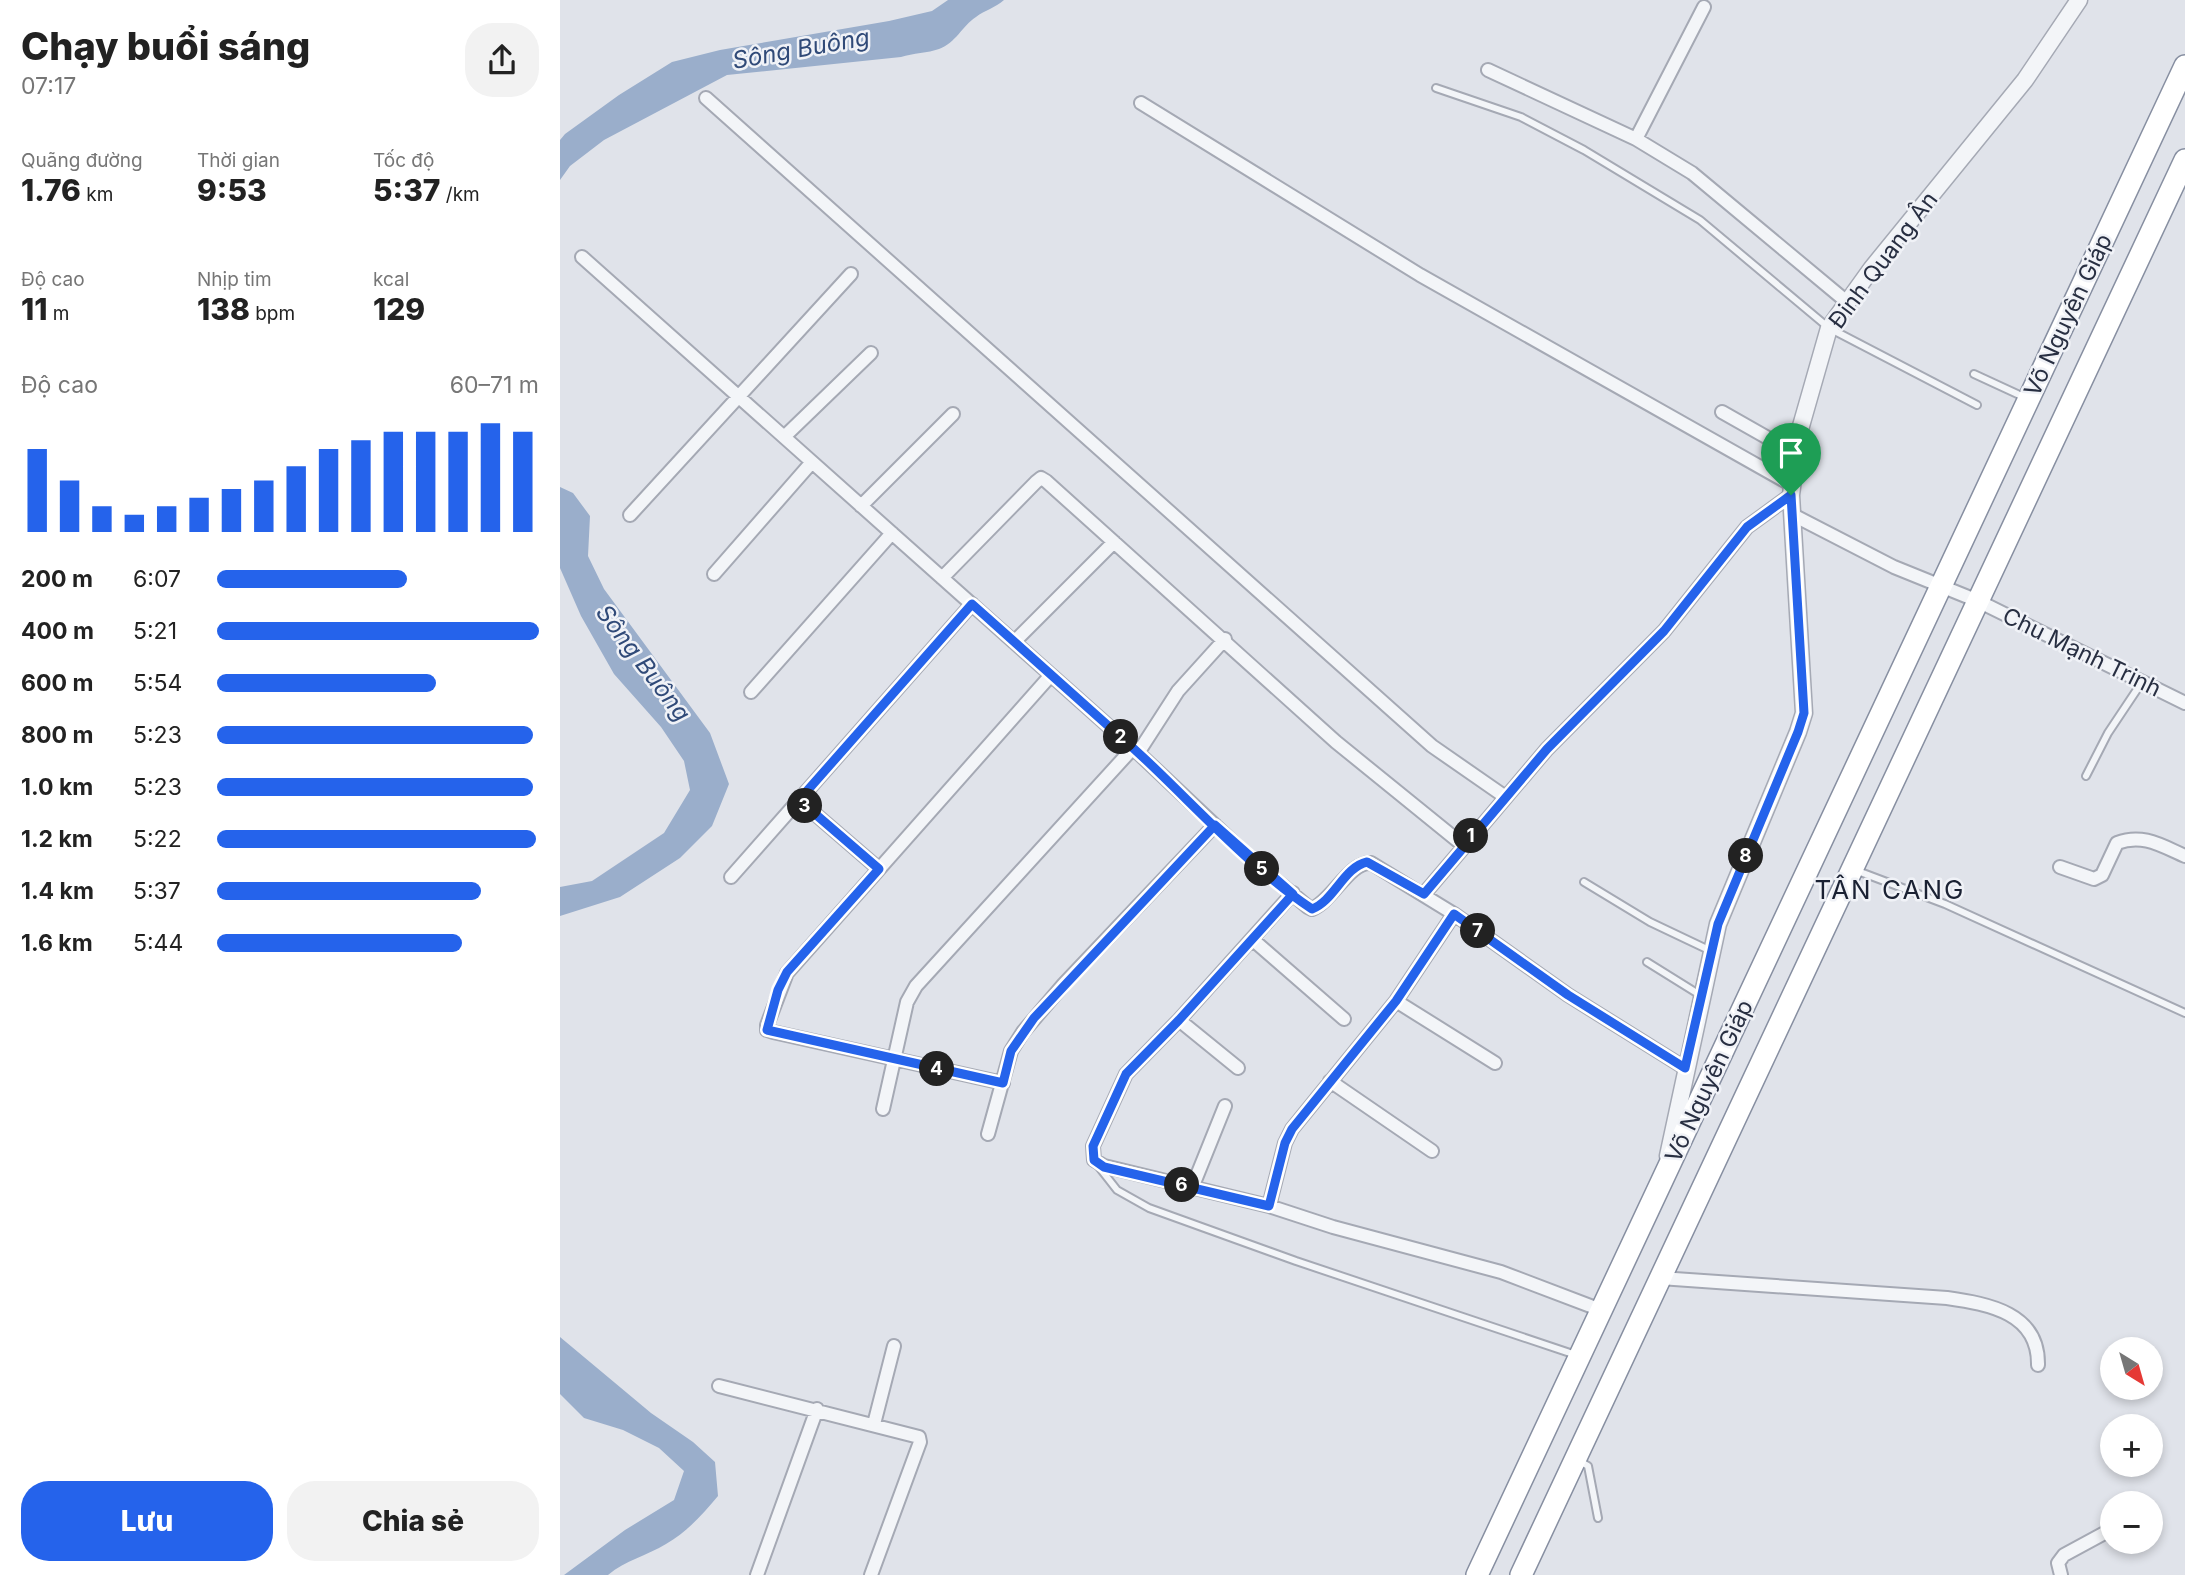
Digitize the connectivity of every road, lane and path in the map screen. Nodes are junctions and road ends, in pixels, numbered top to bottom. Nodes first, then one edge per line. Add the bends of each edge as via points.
1 (2079, 0) edge
2 (1704, 7) dead end
3 (2185, 66) edge
4 (1488, 71) dead end
5 (1436, 88) dead end
6 (706, 98) dead end
7 (1141, 103) dead end
8 (1636, 139) junction
9 (2185, 160) edge
10 (582, 257) dead end
11 (851, 274) dead end
12 (1847, 302) junction
13 (1829, 328) junction
14 (871, 353) dead end
15 (1974, 374) dead end
16 (738, 396) junction
17 (2029, 400) junction
18 (1977, 405) dead end
19 (1722, 412) dead end
20 (953, 414) dead end
21 (784, 437) junction
22 (1796, 454) junction
23 (813, 462) junction
24 (1792, 490) junction
25 (861, 506) junction
26 (630, 515) dead end
27 (1793, 515) junction
28 (892, 533) junction
29 (1114, 542) junction
30 (714, 574) dead end
31 (942, 578) junction
32 (1941, 587) junction
33 (1978, 601) junction
34 (972, 604) junction
35 (1224, 639) junction
36 (1014, 642) junction
37 (1051, 675) junction
38 (2142, 682) junction
39 (751, 692) dead end
40 (2185, 704) edge
41 (1136, 750) junction
42 (2086, 776) dead end
43 (1504, 796) junction
44 (799, 800) junction
45 (1215, 825) junction
46 (1463, 845) junction
47 (2185, 856) edge
48 (2060, 867) dead end
49 (879, 869) junction
50 (1853, 869) junction
51 (731, 877) dead end
52 (1584, 881) dead end
53 (1293, 894) junction
54 (1424, 894) junction
55 (1454, 914) junction
56 (1252, 939) junction
57 (1711, 951) junction
58 (1647, 962) dead end
59 (1701, 996) junction
60 (1396, 1001) junction
61 (2185, 1013) edge
62 (1344, 1019) dead end
63 (1179, 1020) junction
64 (895, 1060) junction
65 (1495, 1063) dead end
66 (1238, 1068) dead end
67 (1685, 1068) junction
68 (1330, 1081) junction
69 (1003, 1083) junction
70 (1225, 1106) dead end
71 (883, 1109) dead end
72 (988, 1134) dead end
73 (1432, 1151) dead end
74 (1094, 1160) junction
75 (1192, 1188) junction
76 (1269, 1206) junction
77 (1649, 1208) junction
78 (1660, 1278) junction
79 (1601, 1310) junction
80 (894, 1346) dead end
81 (1580, 1356) junction
82 (2038, 1365) dead end
83 (719, 1386) dead end
84 (817, 1409) junction
85 (874, 1424) junction
86 (1576, 1459) junction
87 (1598, 1518) dead end
88 (2100, 1536) edge
89 (757, 1575) edge
90 (871, 1575) edge
91 (1477, 1575) edge
92 (1521, 1575) edge
93 (2061, 1575) edge

1 - 12 street, Đinh Quang Ân via 2025,80
2 - 8 street
3 - 17 highway, Võ Nguyên Giáp
4 - 8 street
5 - 13 lane via 1521,117 1700,220
6 - 43 street via 1432,746
7 - 24 street via 1420,275
8 - 12 street via 1692,173
9 - 33 highway, Võ Nguyên Giáp
10 - 16 street
11 - 16 street
12 - 13 street, Đinh Quang Ân
13 - 18 lane
13 - 22 street, Đinh Quang Ân
14 - 21 street
15 - 17 lane
16 - 21 street
16 - 26 street
17 - 32 highway, Võ Nguyên Giáp
19 - 22 street
20 - 25 street
21 - 23 street
22 - 24 street, Đinh Quang Ân
23 - 25 street
23 - 30 street
24 - 27 street, Đinh Quang Ân
24 - 43 street via 1747,527 1664,631
25 - 28 street
27 - 32 street, Chu Mạnh Trinh
27 - 57 street, Đinh Quang Ân via 1804,713 1730,892
28 - 31 street
28 - 39 street
29 - 31 street via 1041,478
29 - 35 street
29 - 36 street
31 - 34 street
32 - 33 street, Chu Mạnh Trinh
32 - 77 highway, Võ Nguyên Giáp
33 - 38 street, Chu Mạnh Trinh
33 - 50 highway, Võ Nguyên Giáp
34 - 36 street
34 - 44 street
35 - 41 street via 1178,691
35 - 46 street via 1336,742
36 - 37 street
37 - 41 street
37 - 49 street
38 - 40 street, Chu Mạnh Trinh
38 - 42 lane
41 - 45 street
41 - 64 street via 916,986 907,1002
43 - 46 street
44 - 49 street
44 - 51 street
45 - 53 street
45 - 69 street via 1034,1018 1011,1051
46 - 54 street
47 - 48 street via 2149,840 2127,839 2118,843 2102,874 2094,879
49 - 64 street via 787,972 767,1030
50 - 61 lane via 1945,904
50 - 78 highway, Võ Nguyên Giáp
52 - 57 lane via 1657,926
53 - 54 street via 1312,909 1317,907 1367,862
53 - 56 street
54 - 55 street
55 - 60 street
55 - 67 street via 1568,995
56 - 62 street
56 - 63 street
57 - 59 street, Đinh Quang Ân
58 - 59 lane
59 - 67 street, Đinh Quang Ân
60 - 65 street
60 - 68 street
63 - 66 street
63 - 74 street via 1126,1074 1093,1146
64 - 69 street
64 - 71 street
67 - 77 street, Đinh Quang Ân via 1667,1160
68 - 73 street
68 - 76 street via 1285,1143
69 - 72 street
70 - 75 street
74 - 75 street via 1104,1167
74 - 81 lane via 1117,1190 1149,1208
75 - 76 street
76 - 79 street via 1501,1272
77 - 79 highway, Võ Nguyên Giáp
78 - 82 street via 1983,1303 2018,1319 2038,1345
78 - 86 highway, Võ Nguyên Giáp
79 - 81 highway, Võ Nguyên Giáp
80 - 85 street
81 - 91 highway, Võ Nguyên Giáp
83 - 84 street
84 - 85 street
84 - 89 street
85 - 90 street via 911,1433 920,1442
86 - 87 lane via 1588,1466
86 - 92 highway, Võ Nguyên Giáp
88 - 93 street via 2064,1555 2058,1563

